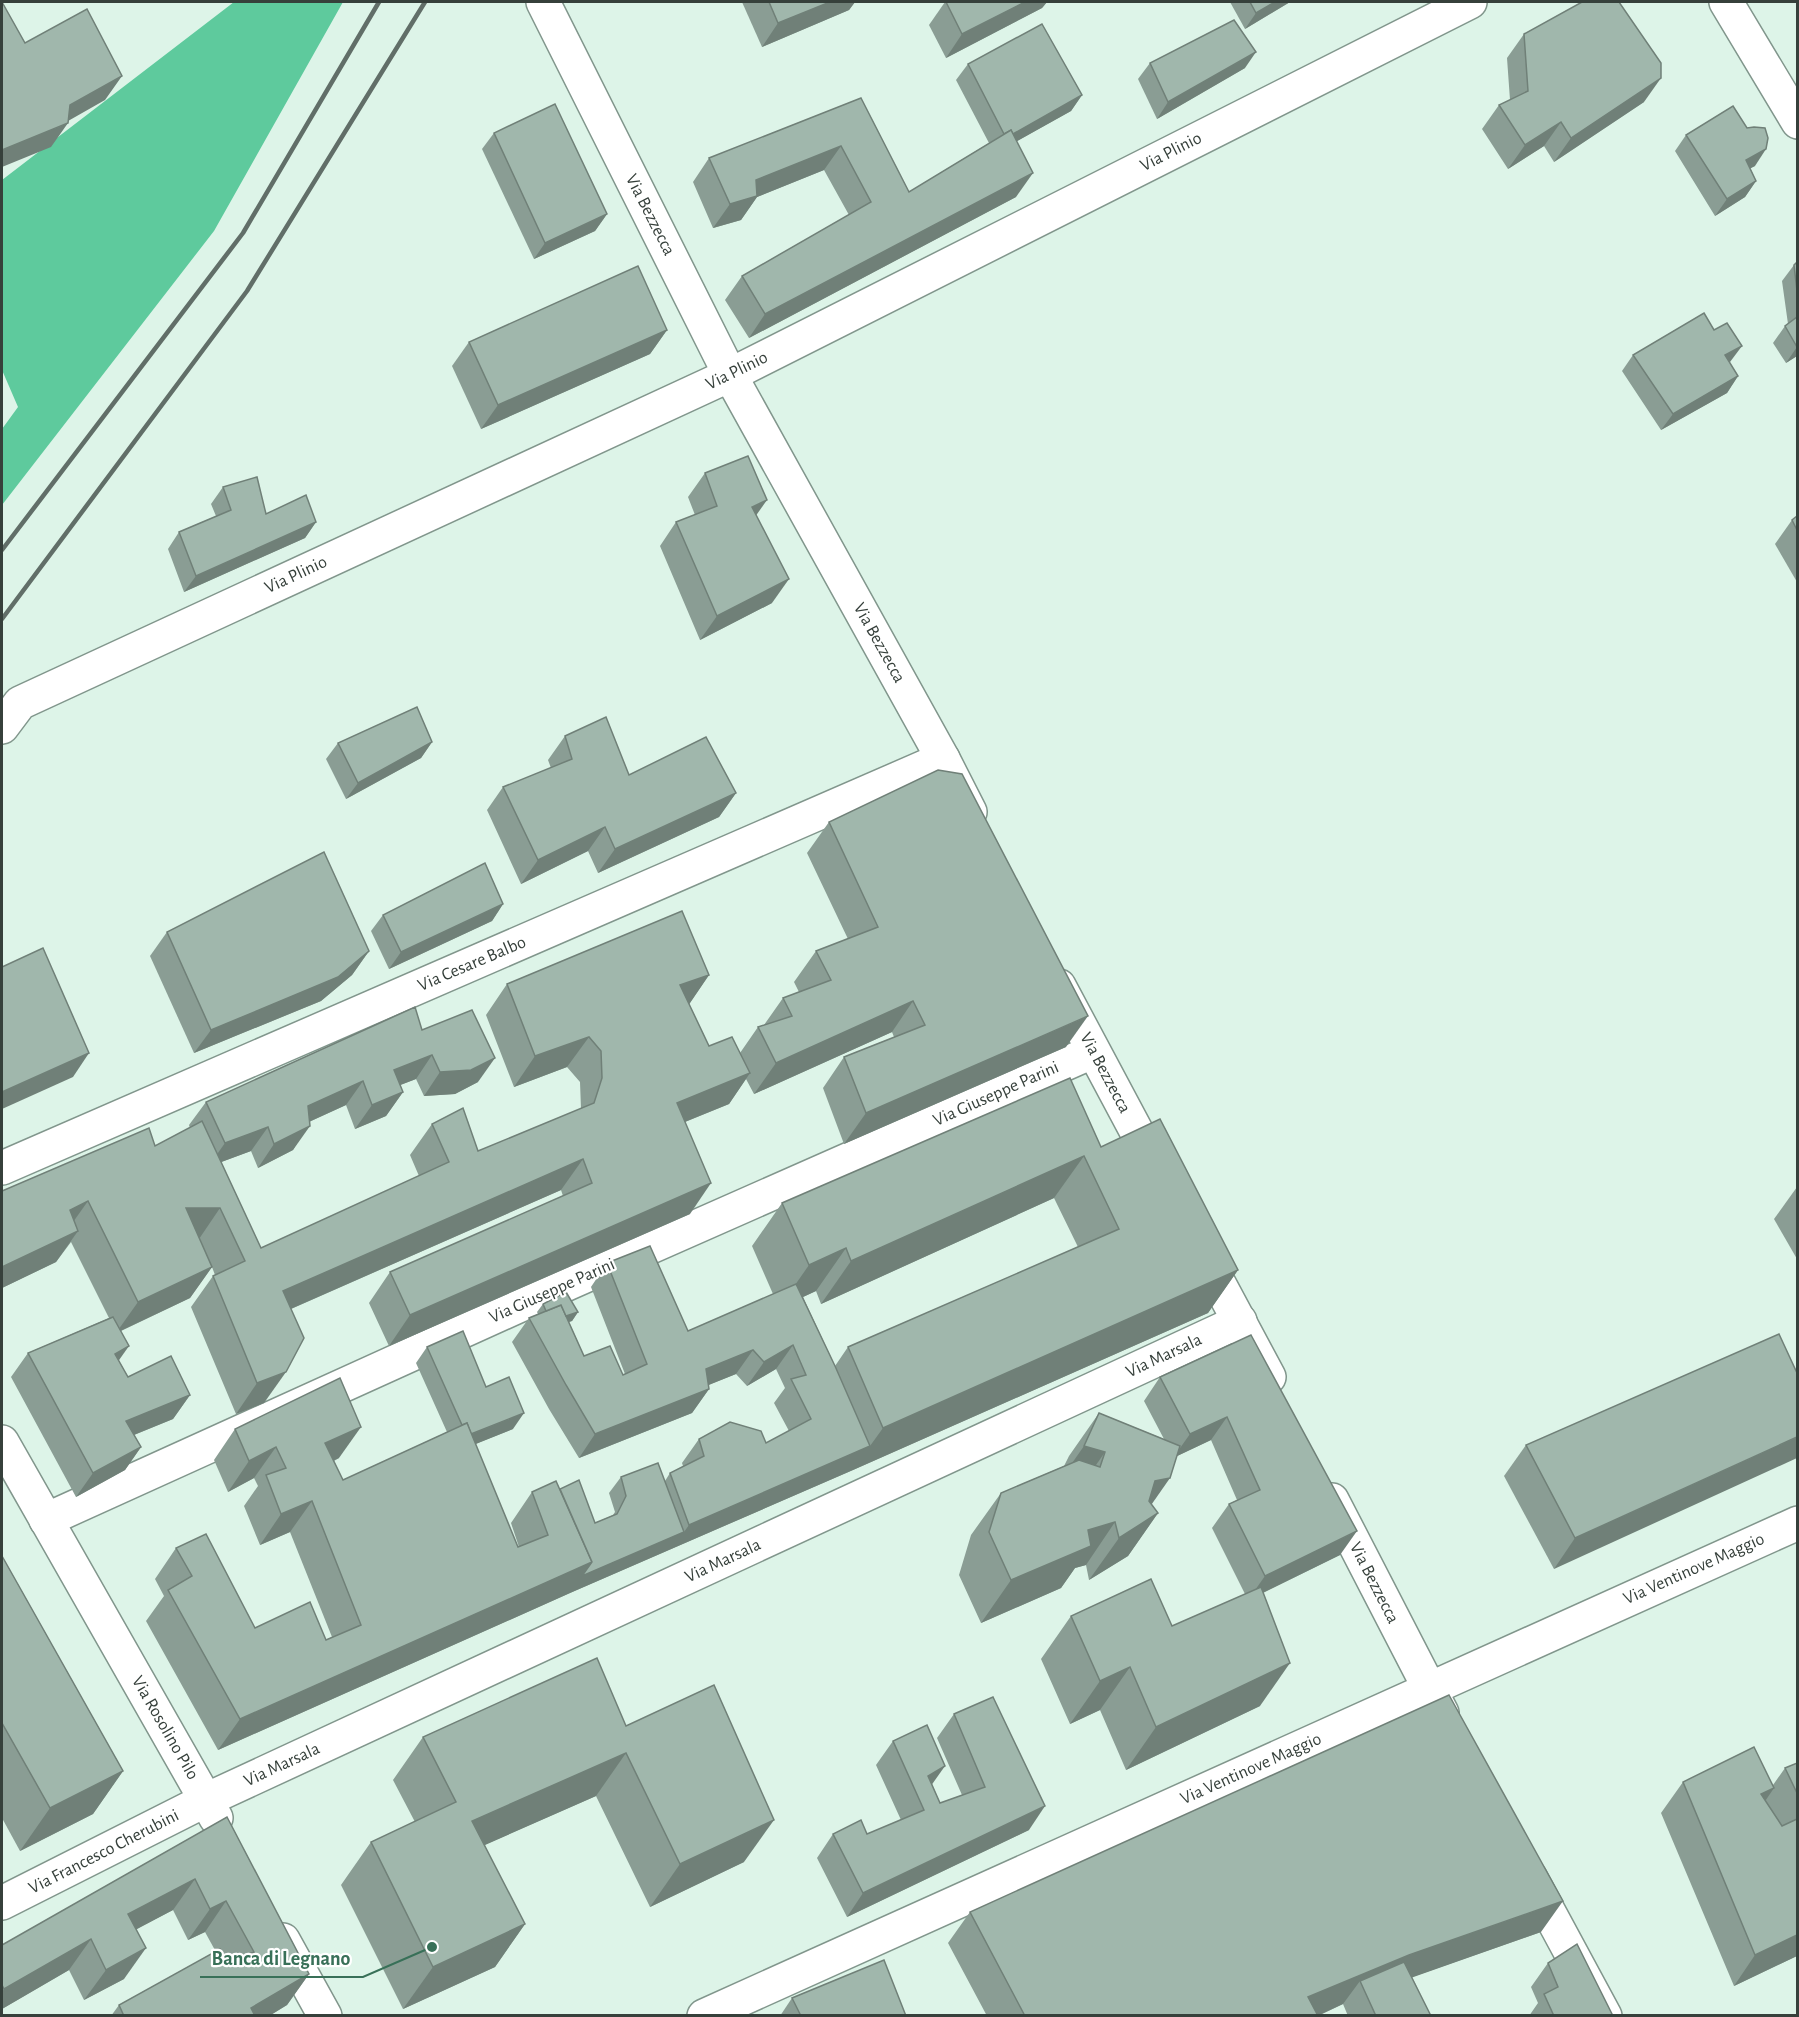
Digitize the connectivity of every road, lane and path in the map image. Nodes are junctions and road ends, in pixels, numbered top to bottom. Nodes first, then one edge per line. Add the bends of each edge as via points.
1 (543, 2) edge
2 (1470, 2) edge
3 (1726, 2) edge
4 (1797, 122) edge
5 (730, 375) junction
6 (2, 727) edge
7 (943, 759) junction
8 (986, 843) edge
9 (1044, 958) edge
10 (1092, 1052) junction
11 (2, 1168) edge
12 (1172, 1197) edge
13 (1189, 1228) edge
14 (1240, 1321) junction
15 (1283, 1405) edge
16 (2, 1442) edge
17 (1321, 1478) edge
18 (46, 1520) junction
19 (1797, 1523) edge
20 (1428, 1689) junction
21 (1458, 1744) edge
22 (206, 1800) junction
23 (229, 1841) edge
24 (1515, 1848) edge
25 (2, 1903) edge
26 (269, 1913) edge
27 (326, 2016) edge
28 (704, 2016) edge
29 (1605, 2016) edge

1 - 5 street, Via Bezzecca
2 - 5 street, Via Plinio
3 - 4 street
5 - 6 street, Via Plinio via 20,703
5 - 7 street, Via Bezzecca
7 - 8 street, Via Bezzecca
7 - 11 street, Via Cesare Balbo
9 - 10 street, Via Bezzecca
10 - 12 street, Via Bezzecca
10 - 18 street, Via Giuseppe Parini
13 - 14 street
14 - 15 street
14 - 22 street, Via Marsala
16 - 18 street, Via Rosolino Pilo
17 - 20 street, Via Bezzecca
18 - 22 street, Via Rosolino Pilo
19 - 20 street, Via Ventinove Maggio
20 - 21 street, Via Bezzecca
20 - 28 street, Via Ventinove Maggio
22 - 23 street, Via Rosolino Pilo
22 - 25 street, Via Francesco Cherubini
24 - 29 street
26 - 27 street

